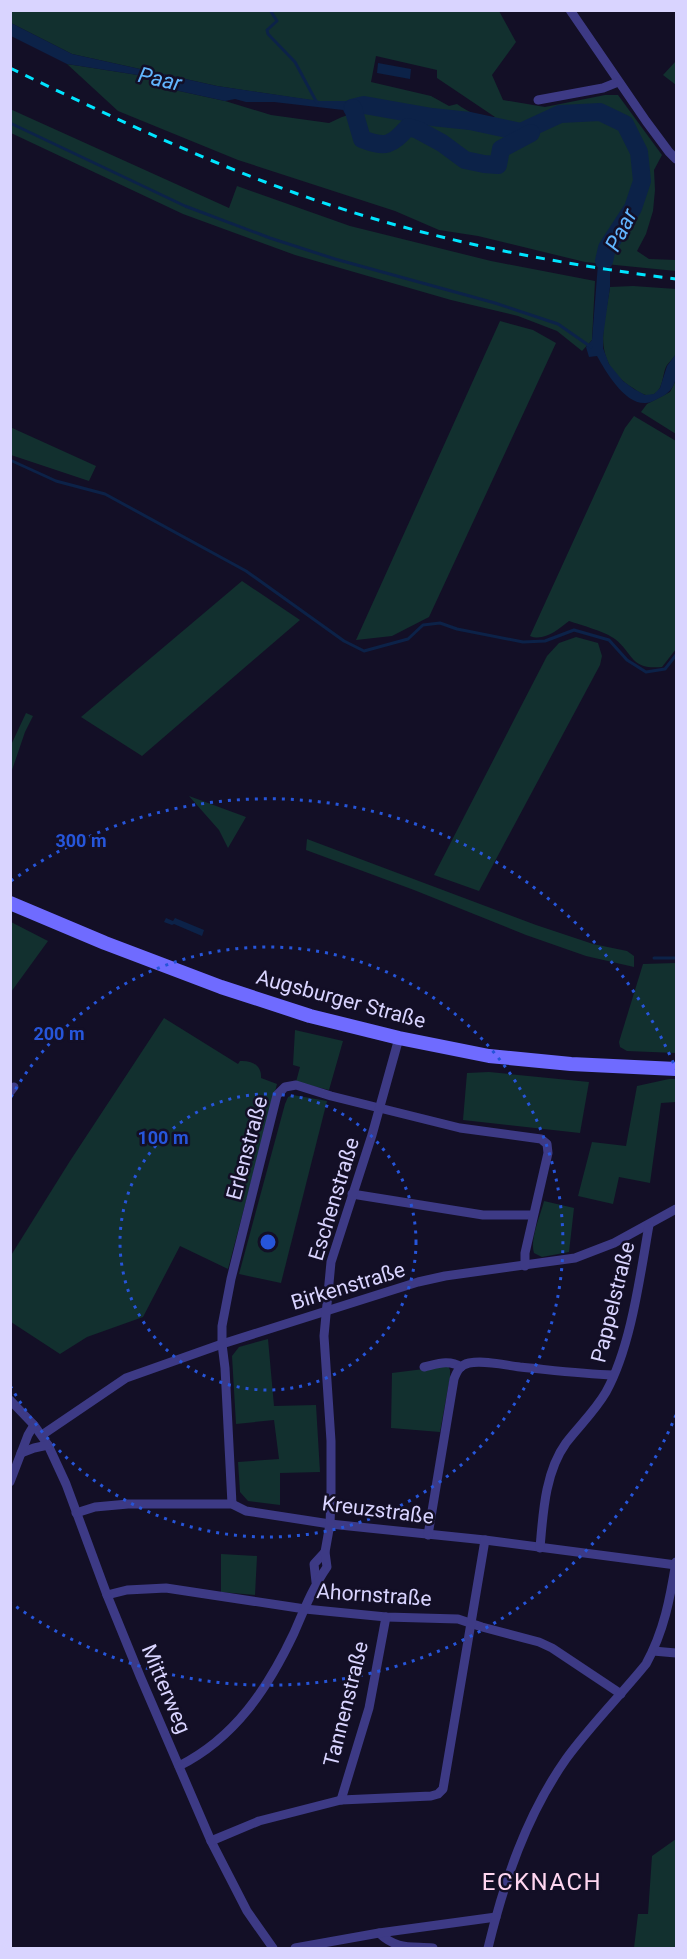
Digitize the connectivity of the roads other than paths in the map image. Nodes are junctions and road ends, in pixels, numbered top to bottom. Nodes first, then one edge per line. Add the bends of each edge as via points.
1 (570, 10) edge
2 (618, 82) junction
3 (538, 100) dead end
4 (676, 159) edge
5 (10, 903) edge
6 (399, 1038) junction
7 (676, 1070) edge
8 (379, 1107) junction
9 (352, 1194) junction
10 (676, 1209) edge
11 (533, 1215) junction
12 (649, 1225) junction
13 (525, 1266) junction
14 (326, 1311) junction
15 (222, 1344) junction
16 (424, 1367) dead end
17 (461, 1367) junction
18 (613, 1375) junction
19 (10, 1400) edge
20 (34, 1425) junction
21 (42, 1435) junction
22 (48, 1445) junction
23 (21, 1453) junction
24 (10, 1482) edge
25 (232, 1504) junction
26 (76, 1513) junction
27 (330, 1524) junction
28 (428, 1535) junction
29 (485, 1540) junction
30 (540, 1548) junction
31 (676, 1564) edge
32 (107, 1596) junction
33 (305, 1608) junction
34 (386, 1617) junction
35 (471, 1622) junction
36 (653, 1651) junction
37 (676, 1653) edge
38 (621, 1694) junction
39 (179, 1766) junction
40 (341, 1800) junction
41 (212, 1841) junction
42 (496, 1917) junction
43 (379, 1933) junction
44 (273, 1948) edge
45 (295, 1948) edge
46 (433, 1948) edge
47 (488, 1948) edge

1 - 2 street
2 - 3 street
2 - 4 street
5 - 6 main road, Augsburger Straße via 221,987 310,1016
6 - 7 main road, Augsburger Straße via 489,1056
6 - 8 street, Eschenstraße
8 - 9 street, Eschenstraße
8 - 11 street, Erlenstraße via 460,1128 541,1139 547,1144 548,1153
8 - 15 street, Erlenstraße via 296,1085 285,1087 277,1095 231,1279
9 - 11 street via 483,1215
9 - 14 street, Eschenstraße via 331,1262
10 - 12 street, Birkenstraße
11 - 13 street, Erlenstraße
12 - 13 street, Birkenstraße via 574,1258
12 - 18 street, Pappelstraße via 633,1311
13 - 14 street, Birkenstraße via 418,1282
14 - 15 street, Birkenstraße
14 - 27 street, Eschenstraße
15 - 21 street, Birkenstraße via 126,1378
15 - 25 street, Erlenstraße
16 - 17 street via 444,1362
17 - 18 street via 482,1362
17 - 28 street via 454,1379
18 - 30 street, Pappelstraße via 606,1393 555,1461 548,1483
19 - 20 street, Mitterweg
20 - 21 street, Mitterweg
20 - 23 street
21 - 22 street, Mitterweg
22 - 23 street
22 - 26 street, Mitterweg
23 - 24 street
25 - 26 street, Kreuzstraße via 128,1504
25 - 27 street, Kreuzstraße via 246,1511
26 - 32 street, Mitterweg
27 - 28 street, Kreuzstraße
27 - 33 street, Eschenstraße via 325,1552 327,1567
28 - 29 street, Kreuzstraße
29 - 30 street, Kreuzstraße
29 - 35 street
30 - 31 street, Kreuzstraße
31 - 36 street via 665,1620
32 - 33 street, Ahornstraße via 127,1590 166,1588
32 - 39 street, Mitterweg
33 - 34 street, Ahornstraße
33 - 39 street, Eschenstraße via 284,1654 256,1700 227,1734
34 - 35 street, Ahornstraße
34 - 40 street, Tannenstraße via 369,1708
35 - 38 street, Ahornstraße via 552,1648
35 - 40 street via 443,1789 431,1796
36 - 37 street
36 - 38 street
38 - 42 street via 567,1758 547,1789 523,1837
39 - 41 street, Mitterweg
40 - 41 street via 259,1821
41 - 44 street, Mitterweg via 247,1911
42 - 43 street
42 - 47 street
43 - 45 street
43 - 46 street via 402,1947

